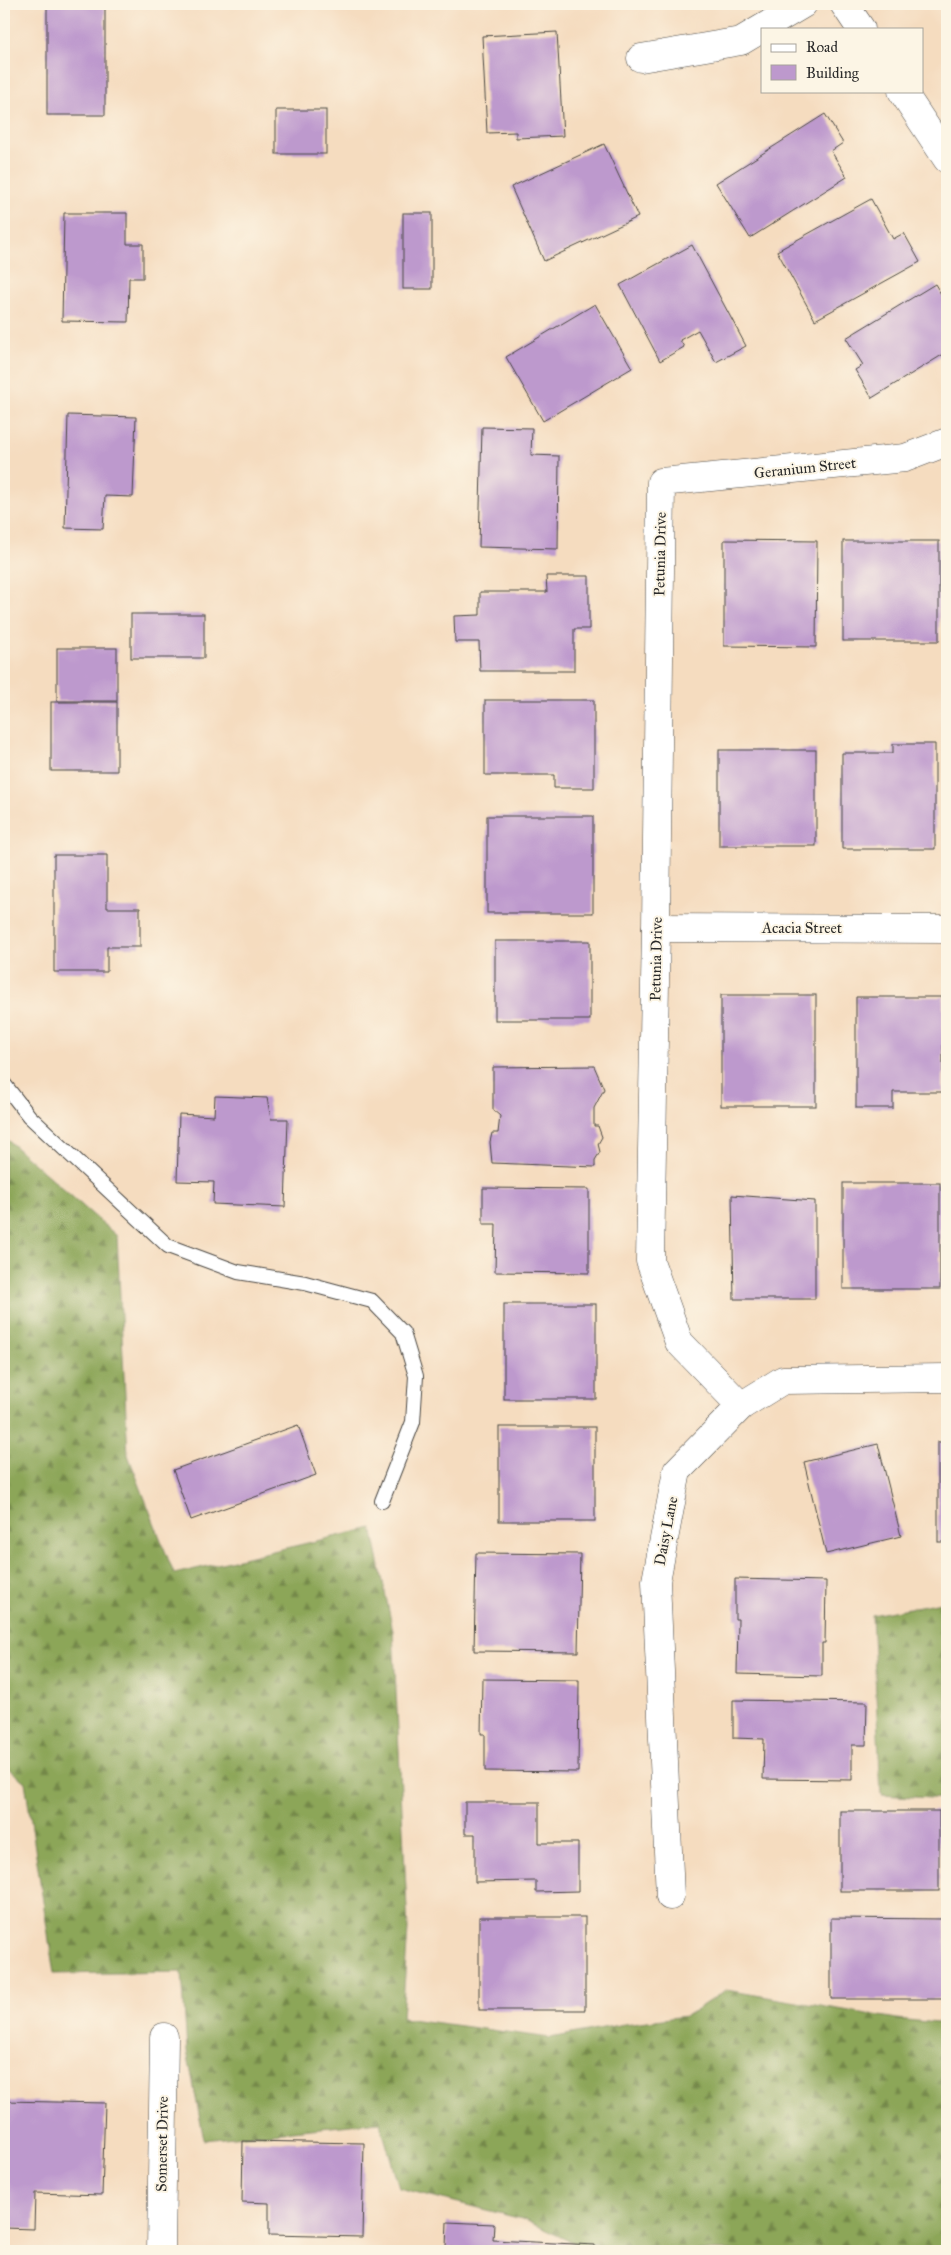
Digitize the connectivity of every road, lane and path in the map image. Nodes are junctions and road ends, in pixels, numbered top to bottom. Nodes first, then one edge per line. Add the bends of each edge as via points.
1 (803, 4) edge
2 (844, 4) edge
3 (763, 28) edge
4 (860, 28) edge
5 (761, 29) edge
6 (641, 58) dead end
7 (903, 92) edge
8 (947, 159) edge
9 (947, 442) edge
10 (661, 482) joint
11 (656, 928) junction
12 (947, 929) edge
13 (4, 1084) edge
14 (947, 1378) edge
15 (741, 1406) junction
16 (382, 1501) dead end
17 (670, 1896) dead end
18 (164, 2036) dead end
19 (161, 2251) edge

1 - 3 street
2 - 4 street
5 - 6 street via 741,41
7 - 8 street
9 - 10 street, Geranium Street via 905,458
10 - 11 street, Petunia Drive
11 - 12 street, Acacia Street
11 - 15 street, Petunia Drive via 650,1261 679,1342
13 - 16 lane via 29,1116 168,1246 238,1272 305,1283 372,1301 403,1333 416,1376 413,1422
14 - 15 street, Daisy Lane via 783,1380
15 - 17 street, Daisy Lane via 677,1471 656,1582
18 - 19 street, Somerset Drive

